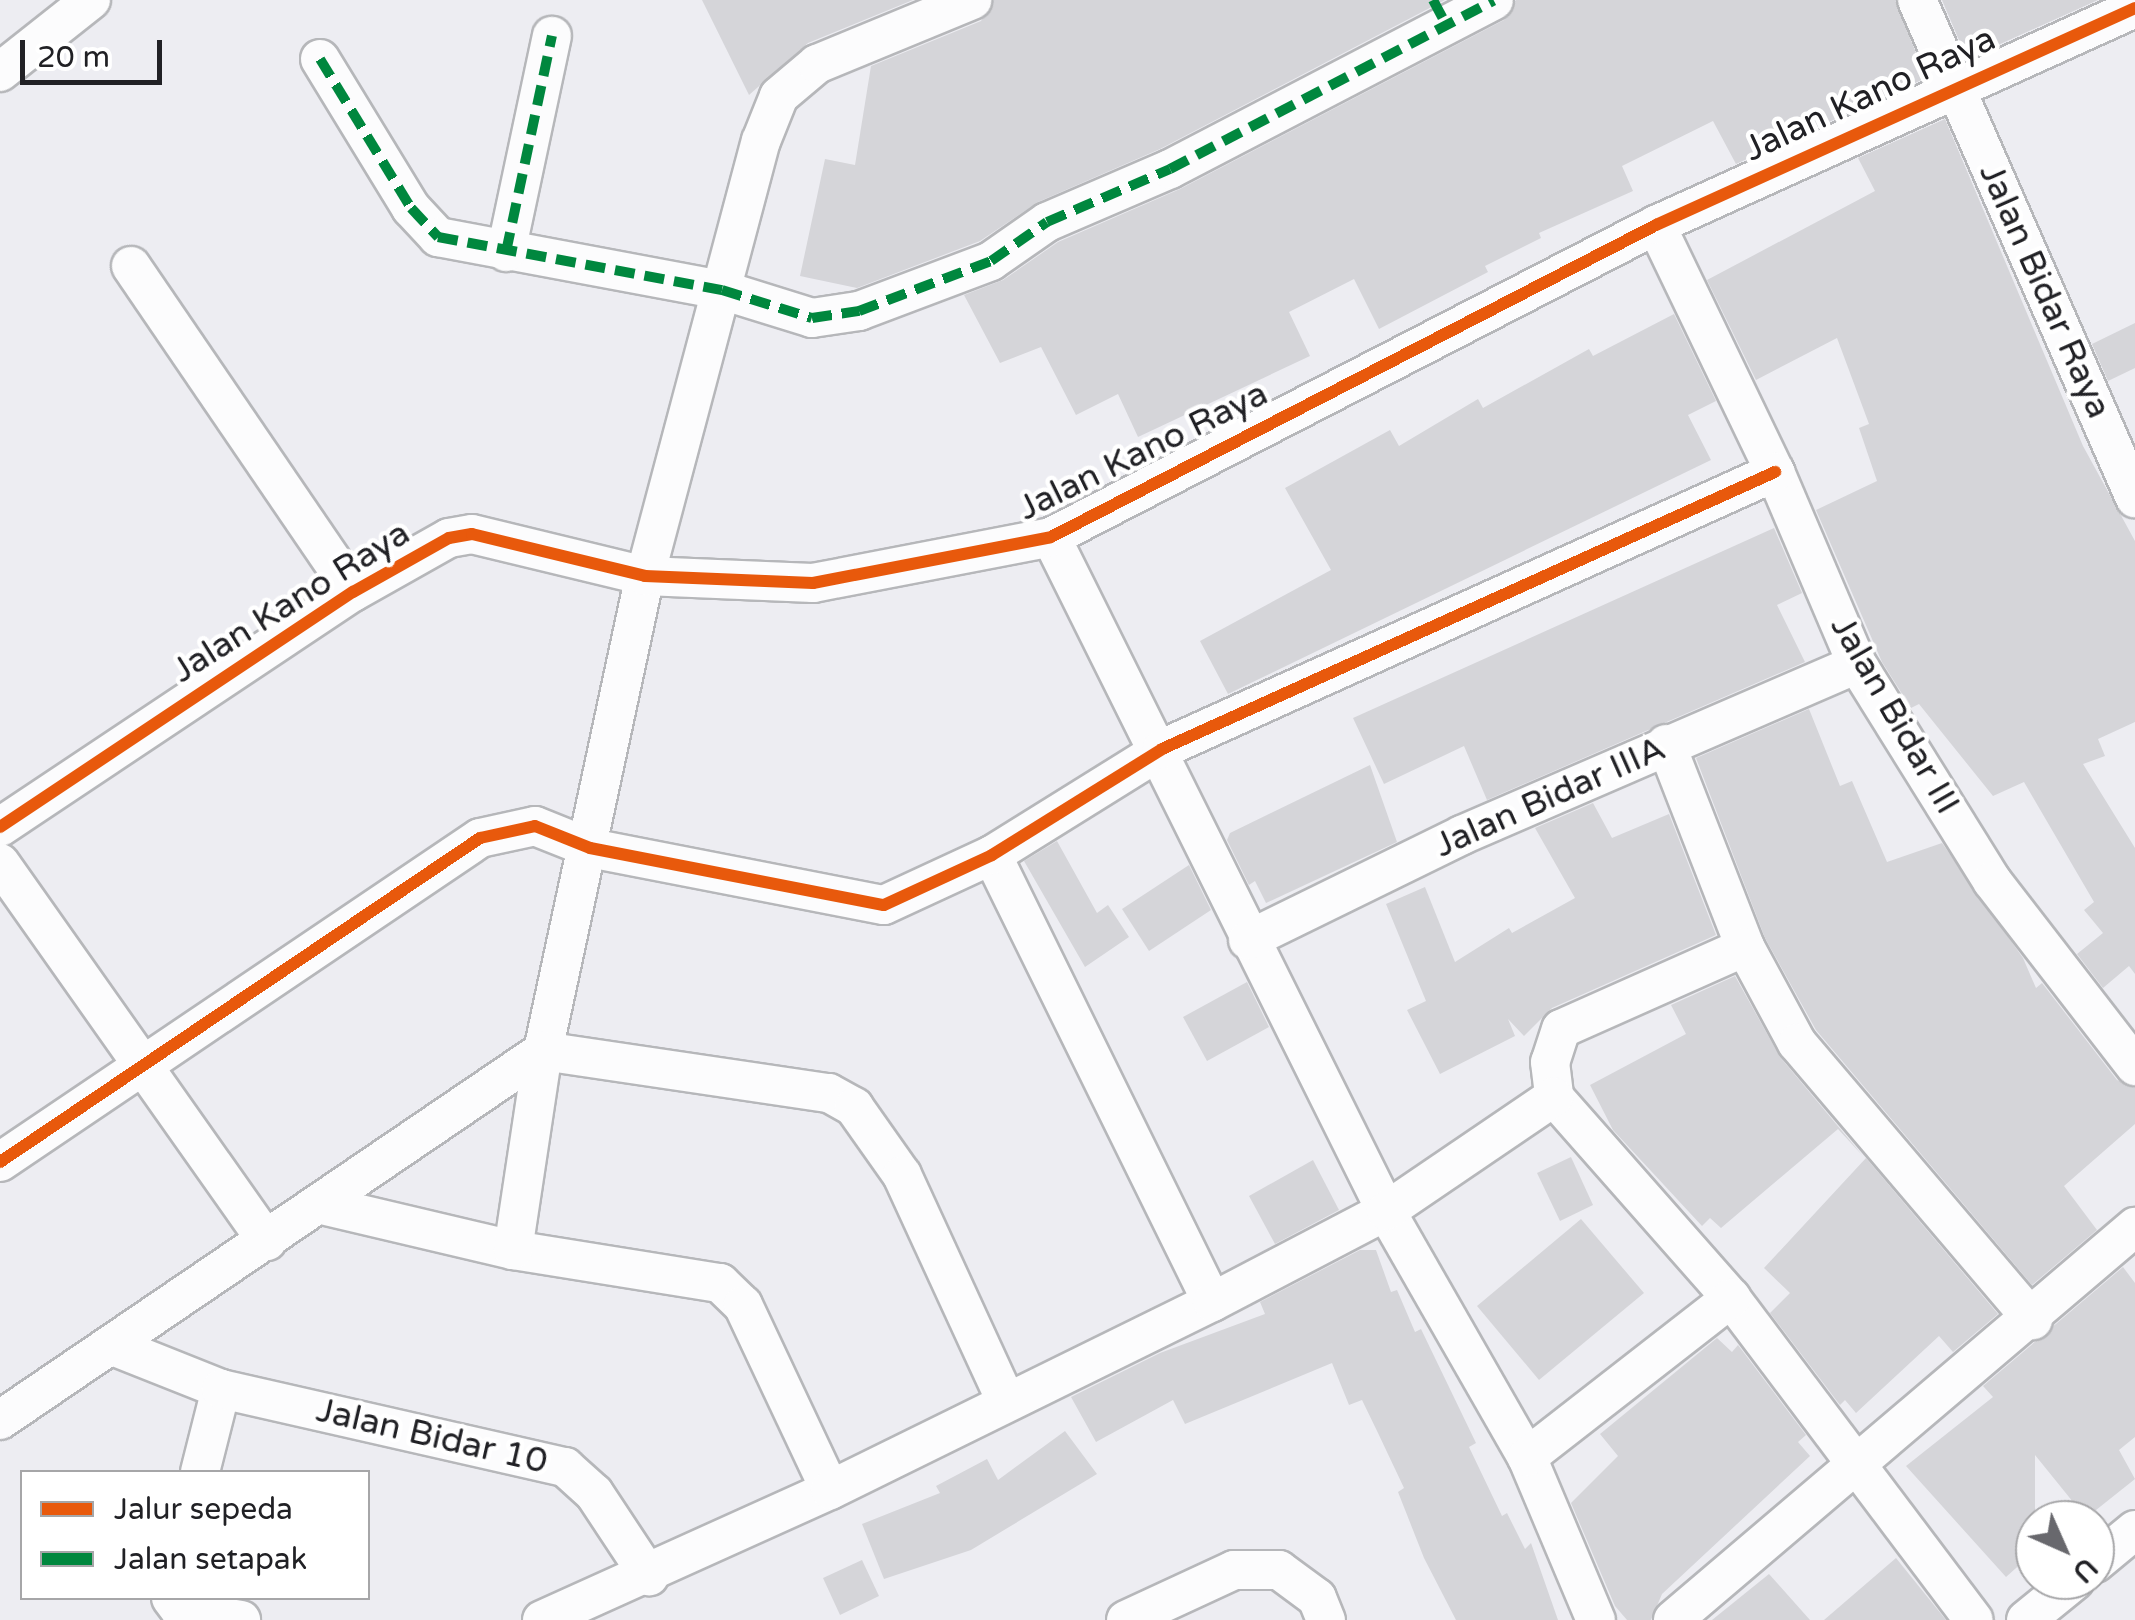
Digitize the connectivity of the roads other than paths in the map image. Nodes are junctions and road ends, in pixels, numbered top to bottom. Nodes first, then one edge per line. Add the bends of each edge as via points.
1 (91, 0) edge
2 (972, 0) edge
3 (1494, 0) edge
4 (1917, 0) edge
5 (2135, 8) edge
6 (1439, 12) edge
7 (552, 36) dead end
8 (320, 59) dead end
9 (0, 72) edge
10 (1954, 85) junction
11 (1656, 225) junction
12 (506, 252) junction
13 (132, 266) dead end
14 (722, 290) junction
15 (1774, 472) junction
16 (2135, 498) edge
17 (1051, 537) junction
18 (645, 576) junction
19 (353, 592) junction
20 (1857, 664) junction
21 (1666, 744) junction
22 (1162, 749) junction
23 (0, 827) edge
24 (590, 848) junction
25 (992, 855) junction
26 (0, 863) edge
27 (1248, 940) junction
28 (1745, 947) junction
29 (543, 1051) junction
30 (145, 1060) junction
31 (2135, 1066) edge
32 (1554, 1097) junction
33 (0, 1162) edge
34 (322, 1205) junction
35 (1386, 1212) junction
36 (2135, 1227) edge
37 (267, 1242) junction
38 (513, 1250) junction
39 (1731, 1298) junction
40 (1212, 1302) junction
41 (2032, 1320) junction
42 (113, 1346) junction
43 (221, 1389) junction
44 (1005, 1399) junction
45 (0, 1420) edge
46 (1527, 1458) junction
47 (1856, 1465) junction
48 (201, 1470) edge
49 (830, 1490) junction
50 (2135, 1530) edge
51 (2115, 1546) edge
52 (649, 1576) junction
53 (172, 1600) edge
54 (2050, 1600) edge
55 (241, 1620) edge
56 (542, 1620) edge
57 (1126, 1620) edge
58 (1326, 1620) edge
59 (1596, 1620) edge
60 (1674, 1620) edge
61 (1974, 1620) edge
62 (2026, 1620) edge

1 - 9 street
2 - 14 street via 817,64 779,96
3 - 6 street
4 - 10 street, Jalan Bidar Raya
5 - 10 street, Jalan Kano Raya
6 - 14 street via 1170,168 1047,222 991,261 937,284 860,311 812,318
7 - 12 street
8 - 12 street via 425,226 438,237
10 - 11 street, Jalan Kano Raya via 1845,142
10 - 16 street, Jalan Bidar Raya
11 - 15 street, Jalan Bidar III
11 - 17 street, Jalan Kano Raya
12 - 14 street
13 - 19 street
14 - 18 street
15 - 20 street, Jalan Bidar III
15 - 22 street
17 - 18 street, Jalan Kano Raya via 814,583
17 - 22 street
18 - 19 street, Jalan Kano Raya via 472,534 448,538
18 - 24 street
19 - 23 street, Jalan Kano Raya
20 - 21 street, Jalan Bidar IIIA
20 - 31 street, Jalan Bidar III via 1992,881
21 - 27 street, Jalan Bidar IIIA
21 - 28 street
22 - 25 street
22 - 27 street
24 - 25 street via 864,905 884,905
24 - 29 street
24 - 30 street via 535,826 480,838
25 - 40 street
26 - 30 street
27 - 35 street
28 - 32 street via 1561,1029 1550,1062
28 - 41 street via 1797,1042
29 - 34 street
29 - 38 street
29 - 44 street via 829,1093 854,1107 902,1175
30 - 33 street
30 - 37 street
32 - 35 street
32 - 39 street
34 - 37 street
34 - 38 street
35 - 40 street
35 - 46 street
36 - 41 street
37 - 42 street
38 - 49 street via 700,1279 734,1293
39 - 46 street
39 - 47 street
40 - 44 street
41 - 47 street
42 - 43 street, Jalan Bidar 10
42 - 45 street
43 - 48 street
43 - 52 street, Jalan Bidar 10 via 566,1467 594,1493
44 - 49 street
46 - 59 street
47 - 60 street
47 - 61 street
49 - 52 street
50 - 51 street
52 - 56 street
53 - 55 street via 180,1610
54 - 62 street
57 - 58 street via 1234,1570 1279,1570 1317,1598

